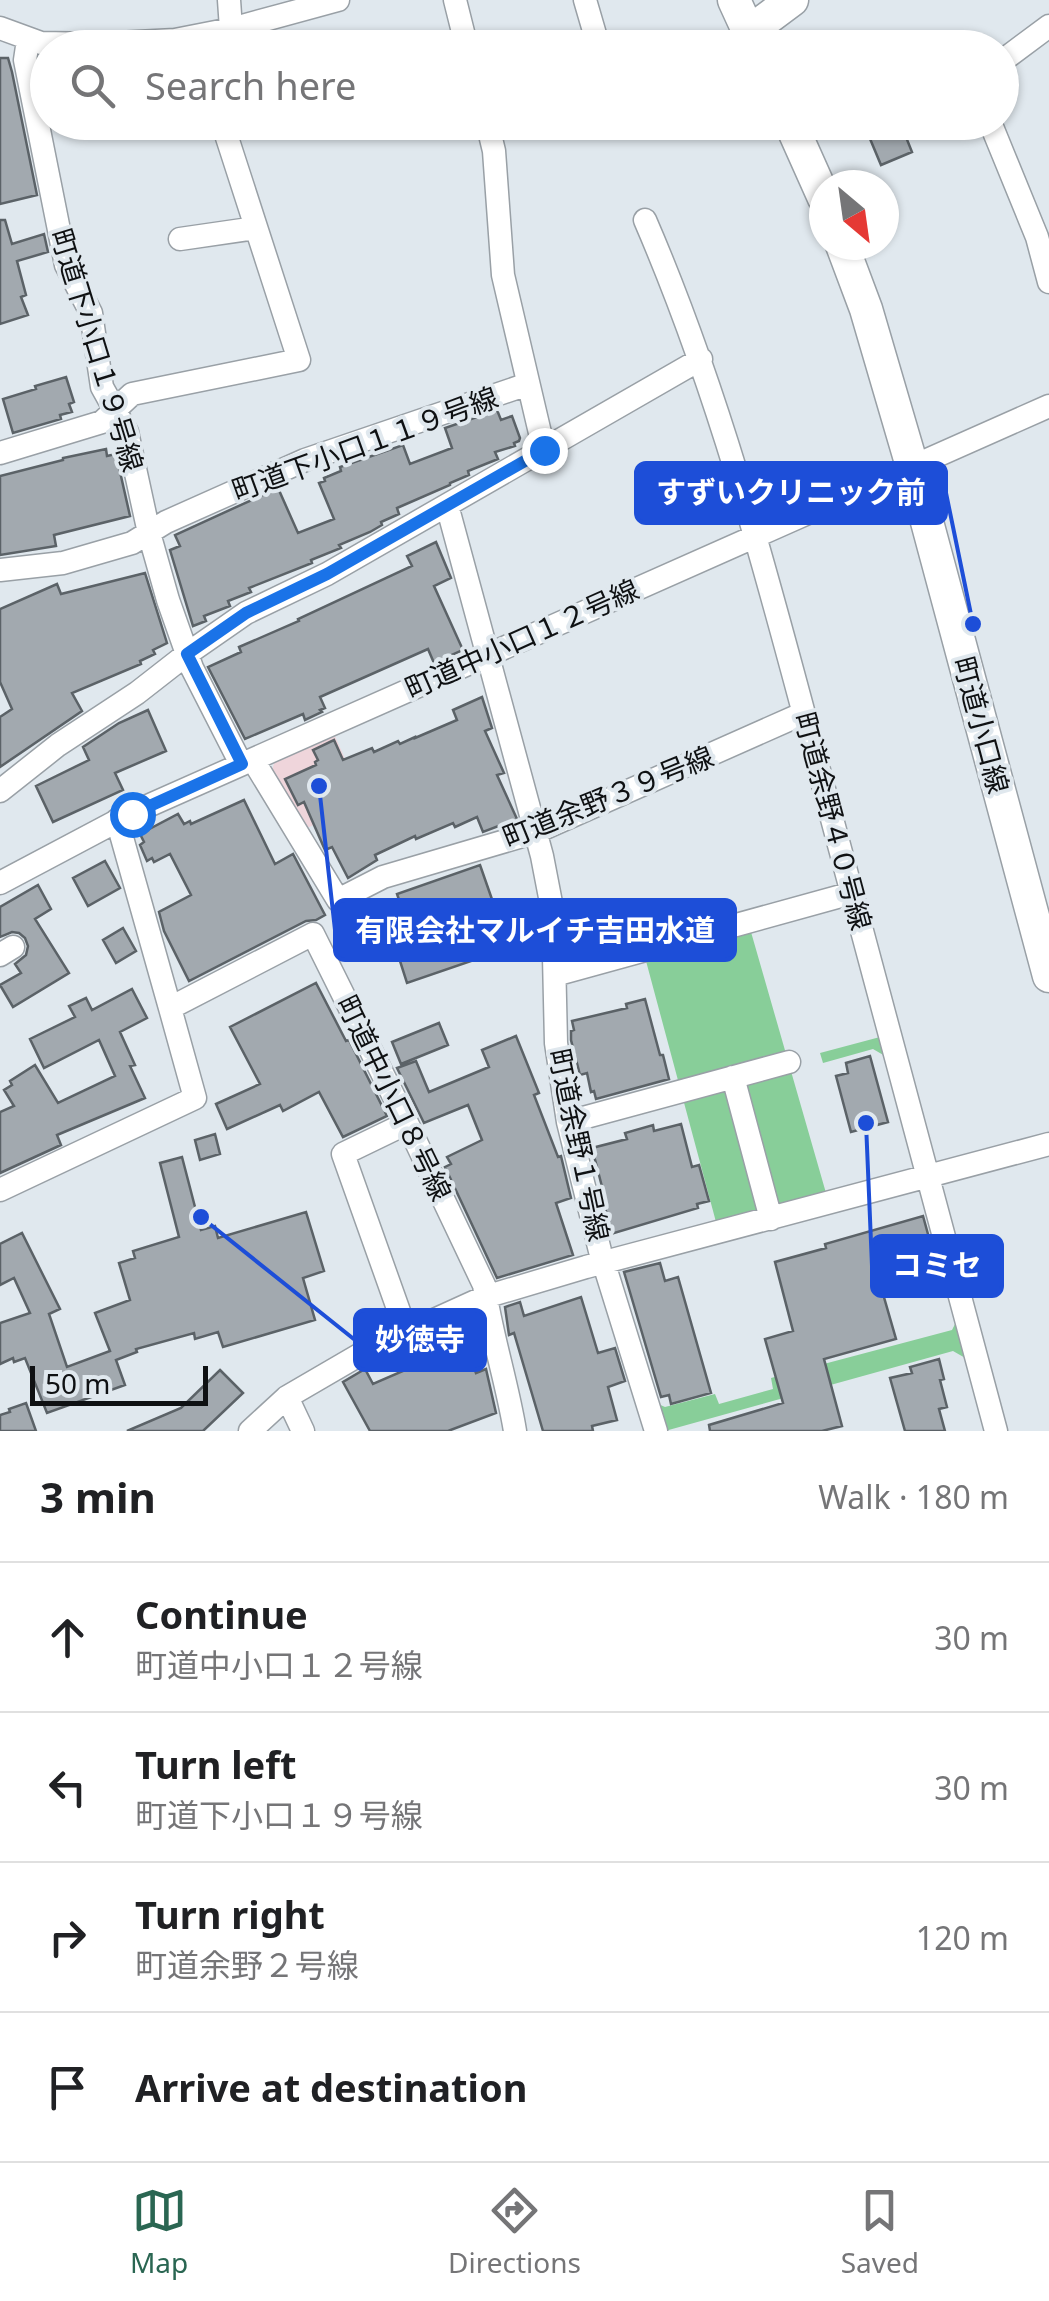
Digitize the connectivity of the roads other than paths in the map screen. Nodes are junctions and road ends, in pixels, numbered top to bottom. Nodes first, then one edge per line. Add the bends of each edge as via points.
1 (229, 0) edge
2 (338, 0) edge
3 (454, 0) edge
4 (585, 0) edge
5 (734, 0) edge
6 (792, 0) edge
7 (1049, 26) edge
8 (0, 28) edge
9 (231, 30) joint
10 (462, 30) edge
11 (594, 30) edge
12 (748, 30) edge
13 (762, 30) edge
14 (28, 40) joint
15 (1019, 48) edge
16 (30, 85) edge
17 (41, 140) edge
18 (228, 140) edge
19 (491, 140) edge
20 (798, 140) edge
21 (999, 140) edge
22 (811, 170) edge
23 (645, 220) dead end
24 (256, 228) junction
25 (1043, 232) edge
26 (180, 239) dead end
27 (848, 260) edge
28 (1049, 282) edge
29 (701, 359) junction
30 (528, 384) junction
31 (1049, 406) edge
32 (115, 410) junction
33 (544, 450) junction
34 (0, 453) edge
35 (912, 466) junction
36 (446, 505) junction
37 (149, 532) junction
38 (755, 535) junction
39 (0, 570) edge
40 (187, 654) junction
41 (488, 654) junction
42 (804, 714) junction
43 (247, 762) junction
44 (0, 792) edge
45 (117, 820) junction
46 (536, 832) junction
47 (2, 876) edge
48 (852, 893) junction
49 (555, 975) junction
50 (1049, 976) edge
51 (170, 1008) junction
52 (789, 1062) dead end
53 (733, 1077) junction
54 (408, 1122) junction
55 (568, 1122) junction
56 (1049, 1144) edge
57 (929, 1176) junction
58 (0, 1190) edge
59 (771, 1219) junction
60 (604, 1263) junction
61 (486, 1297) junction
62 (406, 1331) junction
63 (287, 1398) junction
64 (250, 1431) edge
65 (303, 1431) edge
66 (515, 1431) edge
67 (656, 1431) edge
68 (996, 1431) edge

1 - 9 street
2 - 9 street
3 - 10 street
4 - 11 street
5 - 12 street
6 - 13 street
7 - 15 street
8 - 14 street
14 - 16 street, 町道下小口１９号線
17 - 32 street, 町道下小口１９号線 via 66,265 90,313 102,387
18 - 24 street
19 - 30 street via 503,275
20 - 22 street
21 - 25 street
23 - 29 street, 町道余野４０号線
24 - 26 street
24 - 32 street via 300,360 132,394
25 - 28 street
27 - 35 street, 町道小口線
29 - 33 street
29 - 38 street, 町道余野４０号線
30 - 33 street
30 - 37 street, 町道下小口１１９号線 via 306,460
31 - 35 street, 町道中小口１２号線
32 - 34 street via 102,422
32 - 37 street, 町道下小口１９号線
33 - 36 street
35 - 38 street, 町道中小口１２号線
35 - 50 street, 町道小口線
36 - 40 street via 246,613
36 - 41 street, 町道余野１号線
37 - 39 street, 町道下小口１１９号線 via 64,563
37 - 40 street, 町道下小口１９号線
38 - 41 street, 町道中小口１２号線
38 - 42 street, 町道余野４０号線
40 - 43 street, 町道下小口１９号線
40 - 44 street
41 - 43 street, 町道中小口１２号線
41 - 46 street, 町道余野１号線
42 - 46 street, 町道余野３９号線
42 - 48 street, 町道余野４０号線
43 - 45 street, 町道中小口１２号線
43 - 46 street, 町道余野３９号線 via 338,900 382,877
45 - 47 street, 町道中小口１２号線
45 - 51 street
46 - 49 street, 町道余野１号線 via 553,913
48 - 49 street
48 - 57 street, 町道余野４０号線
49 - 55 street, 町道余野１号線
51 - 54 street, 町道中小口８号線 via 313,934
51 - 58 street via 195,1098
52 - 53 street
53 - 55 street
53 - 59 street
54 - 61 street, 町道中小口８号線
54 - 62 street via 342,1154
55 - 60 street, 町道余野１号線
56 - 57 street
57 - 59 street
57 - 68 street, 町道余野４０号線
59 - 60 street
60 - 61 street
60 - 67 street, 町道余野１号線
61 - 62 street
61 - 66 street, 町道中小口８号線
62 - 63 street
63 - 64 street
63 - 65 street

